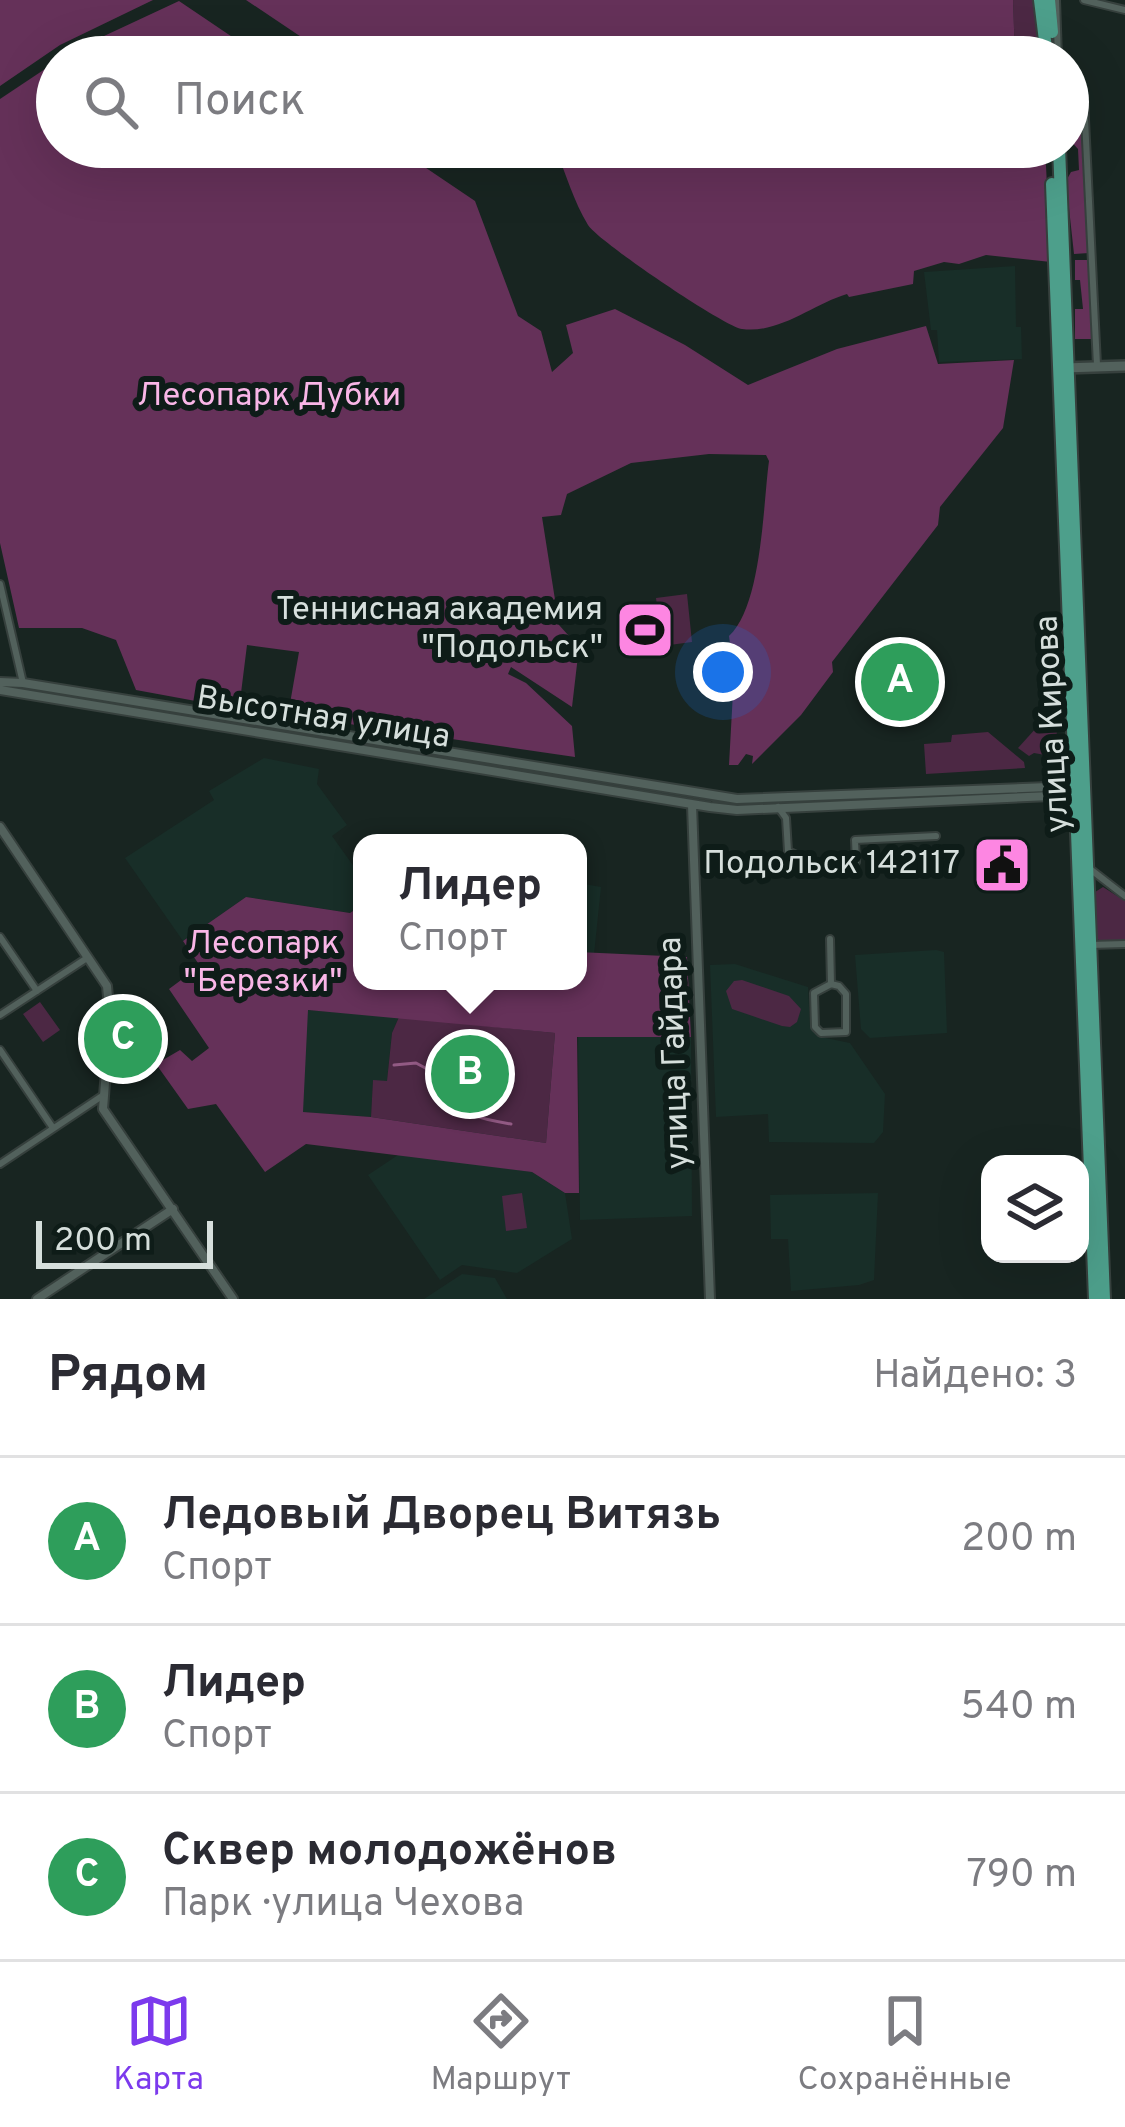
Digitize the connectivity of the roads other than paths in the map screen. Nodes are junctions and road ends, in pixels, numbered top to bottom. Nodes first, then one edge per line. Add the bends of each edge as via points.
1 (1048, 0) edge
2 (1084, 0) edge
3 (1125, 10) edge
4 (1052, 36) edge
5 (1056, 168) edge
6 (1087, 168) edge
7 (1125, 366) edge
8 (1097, 367) junction
9 (1062, 368) junction
10 (0, 584) edge
11 (21, 670) junction
12 (3, 685) edge
13 (23, 688) junction
14 (617, 786) junction
15 (1077, 790) junction
16 (681, 791) junction
17 (706, 795) junction
18 (807, 801) junction
19 (692, 805) junction
20 (778, 808) junction
21 (0, 827) edge
22 (937, 836) dead end
23 (1087, 866) junction
24 (1109, 885) junction
25 (1088, 889) junction
26 (1125, 896) edge
27 (1078, 901) junction
28 (0, 937) edge
29 (830, 939) dead end
30 (1125, 944) edge
31 (1085, 945) junction
32 (89, 956) junction
33 (831, 984) junction
34 (37, 991) junction
35 (0, 1016) edge
36 (0, 1050) edge
37 (102, 1096) junction
38 (53, 1128) junction
39 (1, 1163) edge
40 (172, 1209) junction
41 (37, 1299) edge
42 (233, 1299) edge
43 (710, 1299) edge
44 (1095, 1299) edge
45 (1104, 1299) edge

1 - 4 main road
2 - 3 street
5 - 9 main road, улица Кирова
6 - 8 street
7 - 8 main road
8 - 9 main road
9 - 15 main road, улица Кирова
10 - 11 street
11 - 12 street
11 - 13 street
12 - 13 street, Высотная улица
13 - 14 street, Высотная улица
14 - 16 street, Высотная улица
14 - 19 street, Высотная улица
15 - 18 street, Высотная улица
15 - 23 main road, улица Кирова
15 - 27 main road, улица Кирова
16 - 17 street, Высотная улица
16 - 19 street
17 - 18 street, Высотная улица
17 - 19 street
18 - 20 street, Высотная улица
19 - 20 street, Высотная улица
19 - 43 street, улица Гайдара
20 - 22 street via 788,851 816,864 856,862 855,840
21 - 32 street
23 - 24 street
23 - 25 main road, улица Кирова
24 - 25 street
24 - 26 street
25 - 27 street
25 - 31 main road, улица Кирова
27 - 31 main road, улица Кирова
28 - 34 street
29 - 33 street
30 - 31 street
31 - 44 main road, улица Кирова
31 - 45 main road, улица Кирова
32 - 34 street
32 - 37 street via 110,998
33 - 33 street via 846,994 846,1032 815,1028 814,993
34 - 35 street
36 - 38 street
37 - 38 street
37 - 40 street
38 - 39 street
40 - 41 street
40 - 42 street

